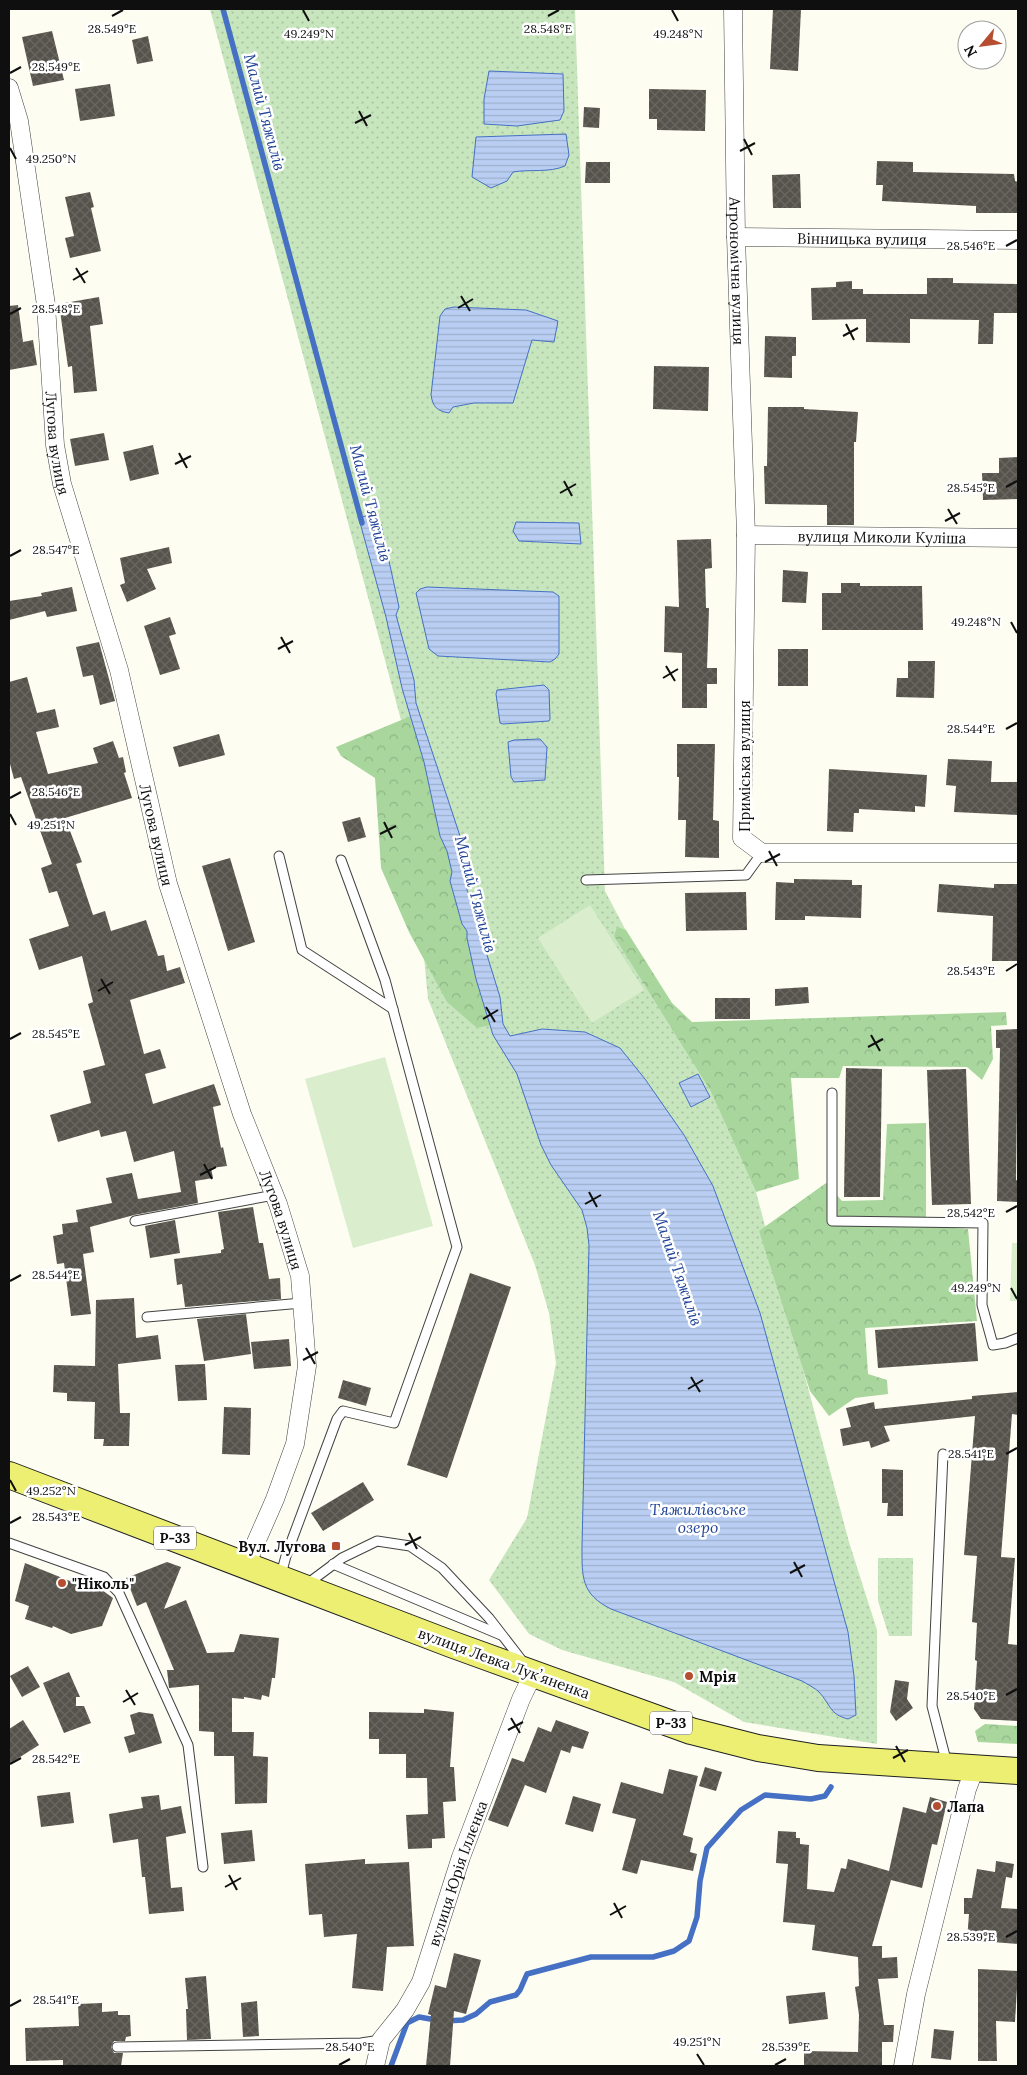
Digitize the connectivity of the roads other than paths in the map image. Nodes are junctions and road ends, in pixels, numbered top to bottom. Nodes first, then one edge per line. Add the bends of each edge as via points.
1 (733, 9) edge
2 (9, 88) edge
3 (736, 237) junction
4 (1018, 240) edge
5 (746, 535) junction
6 (1018, 538) edge
7 (762, 853) junction
8 (1018, 854) edge
9 (279, 856) dead end
10 (341, 860) dead end
11 (586, 880) dead end
12 (393, 1009) junction
13 (832, 1093) dead end
14 (274, 1195) junction
15 (135, 1221) dead end
16 (302, 1303) junction
17 (147, 1317) dead end
18 (1018, 1338) edge
19 (943, 1454) dead end
20 (9, 1475) edge
21 (9, 1543) edge
22 (333, 1564) junction
23 (246, 1565) junction
24 (292, 1582) junction
25 (502, 1635) junction
26 (533, 1674) junction
27 (948, 1766) junction
28 (975, 1768) junction
29 (1018, 1771) edge
30 (203, 1868) dead end
31 (381, 2040) junction
32 (117, 2047) dead end
33 (375, 2066) edge
34 (904, 2066) edge

1 - 3 street, Агрономічна вулиця
2 - 14 street, Лугова вулиця via 19,122 46,305 55,445 62,484 119,670 168,884 242,1114
3 - 4 street, Вінницька вулиця
3 - 5 street, Агрономічна вулиця
5 - 6 street, вулиця Миколи Куліша
5 - 7 street, Приміська вулиця via 742,838
7 - 8 street
7 - 11 lane via 746,875
9 - 12 lane via 302,950
10 - 12 lane
12 - 24 lane via 457,1247 394,1423 343,1411 337,1418 286,1556
13 - 18 lane via 832,1220 983,1223 982,1305 985,1319 994,1345
14 - 15 lane
14 - 16 street, Лугова вулиця via 300,1276
16 - 17 lane
16 - 23 street, Лугова вулиця via 308,1366 295,1444
19 - 27 lane via 932,1706
20 - 23 main road, вулиця Левка Лукʼяненка / Р-33
21 - 30 lane via 104,1577 119,1593 188,1745
22 - 24 lane
22 - 25 lane
22 - 25 lane via 378,1541 410,1546 442,1568
23 - 24 main road, вулиця Левка Лукʼяненка / Р-33
24 - 26 main road, вулиця Левка Лукʼяненка / Р-33
25 - 26 lane
26 - 27 main road, вулиця Левка Лукʼяненка / Р-33 via 691,1730 758,1748 818,1758
26 - 31 street, вулиця Юрія Іллєнка via 461,1857 421,1982 405,2010
27 - 28 main road, вулиця Левка Лукʼяненка / Р-33
28 - 29 main road, вулиця Левка Лукʼяненка / Р-33
28 - 34 street via 916,1994
31 - 32 lane
31 - 33 street, вулиця Юрія Іллєнка

